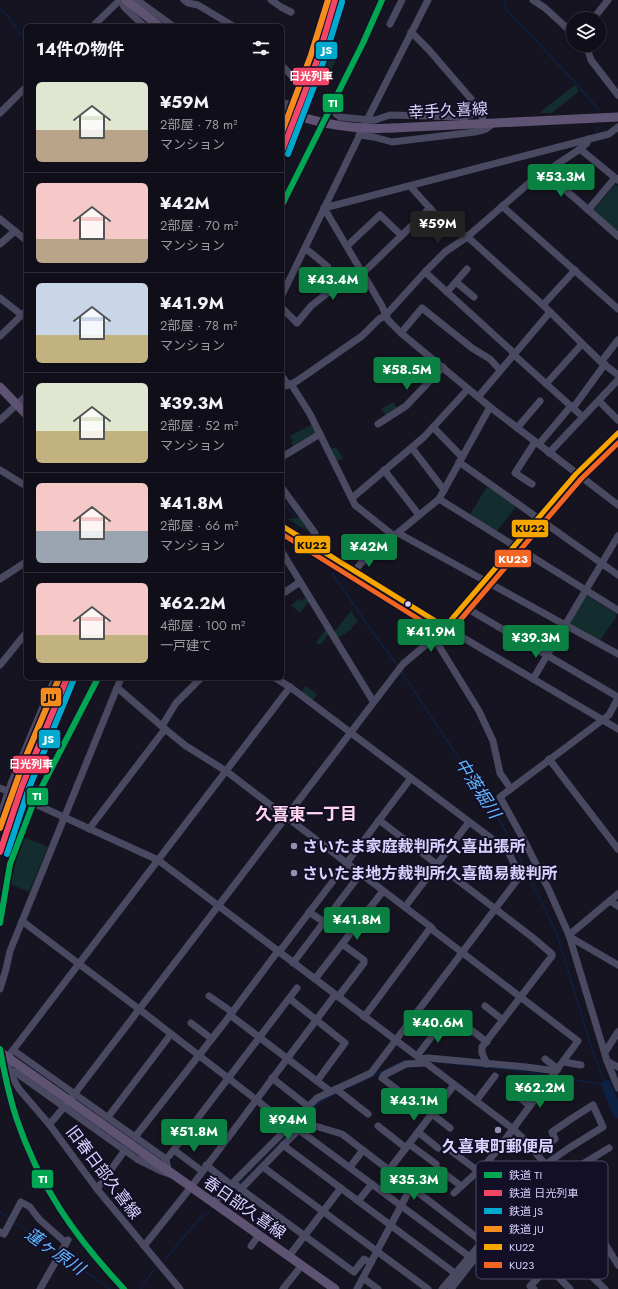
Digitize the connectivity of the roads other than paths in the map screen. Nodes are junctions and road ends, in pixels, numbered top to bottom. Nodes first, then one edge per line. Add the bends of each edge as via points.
1 (122, 0) edge
2 (126, 0) edge
3 (137, 0) edge
4 (184, 0) edge
5 (271, 0) edge
6 (402, 0) edge
7 (428, 0) edge
8 (533, 0) edge
9 (608, 0) edge
10 (197, 1) edge
11 (291, 12) dead end
12 (599, 12) edge
13 (95, 24) edge
14 (142, 24) edge
15 (156, 24) edge
16 (170, 24) edge
17 (230, 24) edge
18 (390, 24) dead end
19 (566, 27) edge
20 (411, 32) junction
21 (588, 52) edge
22 (284, 68) edge
23 (24, 89) edge
24 (618, 95) edge
25 (284, 103) edge
26 (291, 105) junction
27 (334, 109) dead end
28 (284, 111) edge
29 (0, 113) edge
30 (479, 113) junction
31 (284, 119) edge
32 (367, 120) junction
33 (618, 122) edge
34 (484, 123) junction
35 (494, 123) junction
36 (359, 135) junction
37 (588, 139) junction
38 (580, 149) junction
39 (545, 172) junction
40 (617, 179) edge
41 (410, 186) junction
42 (502, 206) junction
43 (324, 208) junction
44 (430, 208) junction
45 (588, 210) junction
46 (0, 219) edge
47 (15, 232) junction
48 (401, 235) junction
49 (618, 236) edge
50 (467, 237) junction
51 (24, 239) edge
52 (0, 244) edge
53 (347, 246) junction
54 (305, 249) junction
55 (467, 269) dead end
56 (575, 270) junction
57 (424, 272) junction
58 (363, 273) junction
59 (456, 282) junction
60 (284, 291) edge
61 (447, 292) junction
62 (474, 297) dead end
63 (1, 300) edge
64 (543, 305) junction
65 (617, 305) edge
66 (284, 310) edge
67 (550, 312) junction
68 (24, 313) edge
69 (385, 316) junction
70 (401, 333) junction
71 (0, 336) edge
72 (618, 340) edge
73 (582, 344) junction
74 (514, 354) junction
75 (603, 363) junction
76 (443, 367) junction
77 (500, 370) junction
78 (618, 375) edge
79 (618, 380) edge
80 (546, 384) junction
81 (287, 385) edge
82 (0, 387) edge
83 (468, 389) junction
84 (478, 397) junction
85 (24, 398) edge
86 (540, 401) dead end
87 (599, 401) junction
88 (17, 404) junction
89 (490, 407) junction
90 (572, 407) junction
91 (24, 412) edge
92 (583, 417) junction
93 (0, 420) edge
94 (618, 420) edge
95 (378, 424) dead end
96 (434, 427) junction
97 (517, 428) junction
98 (618, 433) edge
99 (320, 434) junction
100 (537, 443) junction
101 (412, 448) junction
102 (549, 453) junction
103 (284, 456) edge
104 (461, 460) junction
105 (0, 470) edge
106 (384, 470) junction
107 (576, 474) junction
108 (24, 484) edge
109 (532, 484) dead end
110 (444, 490) junction
111 (284, 491) edge
112 (352, 498) junction
113 (439, 499) junction
114 (617, 503) edge
115 (419, 515) junction
116 (538, 518) junction
117 (284, 527) edge
118 (396, 534) junction
119 (618, 536) edge
120 (310, 543) junction
121 (514, 546) junction
122 (284, 555) edge
123 (24, 563) edge
124 (602, 563) junction
125 (355, 571) junction
126 (618, 575) edge
127 (0, 579) edge
128 (484, 581) junction
129 (300, 582) junction
130 (586, 590) junction
131 (284, 593) edge
132 (463, 606) junction
133 (618, 610) edge
134 (564, 625) junction
135 (445, 627) junction
136 (24, 635) edge
137 (434, 638) junction
138 (618, 654) edge
139 (547, 655) junction
140 (0, 665) edge
141 (533, 679) junction
142 (54, 680) edge
143 (120, 680) edge
144 (199, 680) edge
145 (279, 680) edge
146 (290, 687) junction
147 (117, 688) junction
148 (618, 698) edge
149 (374, 701) junction
150 (603, 720) junction
151 (163, 727) junction
152 (618, 729) edge
153 (351, 732) junction
154 (549, 759) junction
155 (226, 771) junction
156 (411, 778) junction
157 (0, 788) edge
158 (511, 789) junction
159 (8, 792) junction
160 (0, 816) edge
161 (286, 816) junction
162 (64, 818) junction
163 (378, 820) junction
164 (469, 822) junction
165 (89, 829) junction
166 (618, 849) edge
167 (158, 860) junction
168 (347, 862) junction
169 (437, 864) junction
170 (361, 873) junction
171 (383, 890) junction
172 (618, 894) edge
173 (610, 900) junction
174 (218, 905) junction
175 (618, 906) edge
176 (405, 907) junction
177 (496, 908) junction
178 (310, 912) junction
179 (22, 921) junction
180 (324, 922) junction
181 (431, 927) junction
182 (569, 936) junction
183 (342, 944) junction
184 (278, 951) junction
185 (462, 953) junction
186 (293, 963) junction
187 (79, 964) junction
188 (618, 965) edge
189 (315, 979) junction
190 (297, 988) dead end
191 (0, 989) edge
192 (209, 996) dead end
193 (336, 996) junction
194 (520, 998) junction
195 (290, 999) junction
196 (485, 1006) dead end
197 (139, 1009) junction
198 (231, 1013) junction
199 (364, 1017) junction
200 (445, 1019) dead end
201 (316, 1020) junction
202 (503, 1020) junction
203 (191, 1023) dead end
204 (462, 1023) dead end
205 (618, 1032) edge
206 (171, 1034) junction
207 (260, 1037) junction
208 (212, 1039) junction
209 (395, 1040) junction
210 (487, 1042) junction
211 (13, 1050) junction
212 (605, 1052) junction
213 (4, 1054) edge
214 (198, 1055) junction
215 (287, 1058) junction
216 (420, 1059) junction
217 (545, 1059) dead end
218 (607, 1061) junction
219 (564, 1062) junction
220 (488, 1064) junction
221 (582, 1065) dead end
222 (618, 1067) edge
223 (10, 1071) junction
224 (555, 1073) junction
225 (495, 1076) dead end
226 (229, 1078) junction
227 (272, 1078) junction
228 (317, 1081) junction
229 (454, 1085) junction
230 (618, 1088) edge
231 (336, 1091) junction
232 (399, 1091) dead end
233 (74, 1094) junction
234 (519, 1097) dead end
235 (413, 1099) dead end
236 (256, 1100) junction
237 (476, 1101) junction
238 (530, 1106) junction
239 (64, 1107) junction
240 (309, 1107) junction
241 (368, 1114) dead end
242 (432, 1114) junction
243 (108, 1117) junction
244 (49, 1124) junction
245 (378, 1126) dead end
246 (295, 1128) junction
247 (450, 1128) dead end
248 (513, 1129) junction
249 (418, 1132) junction
250 (135, 1137) junction
251 (283, 1145) junction
252 (407, 1146) junction
253 (438, 1148) dead end
254 (609, 1148) dead end
255 (125, 1150) junction
256 (363, 1150) junction
257 (450, 1150) dead end
258 (536, 1152) junction
259 (487, 1161) edge
260 (544, 1161) edge
261 (550, 1161) edge
262 (588, 1161) edge
263 (263, 1167) junction
264 (350, 1167) junction
265 (204, 1168) junction
266 (168, 1170) junction
267 (389, 1170) junction
268 (476, 1170) edge
269 (476, 1173) edge
270 (176, 1176) junction
271 (372, 1184) junction
272 (237, 1186) junction
273 (411, 1186) junction
274 (461, 1186) junction
275 (191, 1187) junction
276 (340, 1188) junction
277 (97, 1189) junction
278 (454, 1193) dead end
279 (358, 1201) junction
280 (214, 1202) junction
281 (401, 1206) junction
282 (323, 1212) junction
283 (391, 1225) junction
284 (0, 1232) edge
285 (259, 1235) junction
286 (305, 1236) junction
287 (476, 1237) edge
288 (144, 1246) junction
289 (251, 1246) dead end
290 (608, 1249) edge
291 (476, 1250) edge
292 (377, 1251) junction
293 (289, 1256) junction
294 (470, 1257) junction
295 (476, 1258) edge
296 (371, 1263) junction
297 (302, 1265) junction
298 (618, 1265) edge
299 (363, 1278) junction
300 (537, 1279) edge
301 (560, 1279) edge
302 (594, 1279) edge
303 (453, 1282) edge
304 (40, 1289) edge
305 (180, 1289) edge
306 (283, 1289) edge
307 (335, 1289) edge
308 (357, 1289) edge
309 (378, 1289) edge
310 (428, 1289) edge
311 (442, 1289) edge
312 (534, 1289) edge
313 (570, 1289) edge
314 (605, 1289) edge

1 - 13 street
1 - 14 street via 125,8
2 - 15 main road
3 - 16 street
4 - 10 street via 188,3
5 - 11 street
6 - 18 street
7 - 20 street
8 - 19 street
9 - 12 street
10 - 17 street
20 - 30 street via 478,107
20 - 32 street
21 - 24 street via 591,60
22 - 26 street via 299,86
23 - 29 street
25 - 26 street
26 - 31 street
27 - 32 street via 340,117
28 - 34 main road, 幸手久喜線, bridge via 332,124 364,128
30 - 32 street via 465,117 390,115
30 - 34 street
32 - 36 street
33 - 35 main road, 幸手久喜線
33 - 37 street via 609,134
34 - 35 main road, 幸手久喜線
35 - 36 street via 475,132 392,142
36 - 43 street
37 - 38 street
37 - 41 street
38 - 39 street
38 - 40 street
39 - 42 street
39 - 45 street
40 - 45 street
41 - 43 street
41 - 44 street
42 - 50 street
42 - 56 street
43 - 53 street
43 - 54 street
44 - 48 street
44 - 50 street via 443,221
45 - 49 street
46 - 47 street
47 - 51 street
47 - 52 street
48 - 53 street via 380,215
48 - 58 street
50 - 57 street via 445,252
50 - 64 street
53 - 58 street
54 - 60 street
54 - 66 street via 328,267 323,279 330,291 311,306 297,323
55 - 59 street
56 - 64 street
56 - 65 street
57 - 61 street
57 - 69 street
58 - 69 street
59 - 61 street
59 - 62 street
61 - 74 street
63 - 68 street
64 - 67 street
67 - 73 street
67 - 74 street
68 - 71 street
69 - 70 street
69 - 81 street via 362,336
70 - 76 street
70 - 77 street via 422,308
72 - 75 street
73 - 75 street
73 - 80 street
74 - 77 street
74 - 80 street
75 - 78 street
75 - 90 street
76 - 83 street
76 - 95 street via 406,406
77 - 84 street
79 - 87 street
80 - 90 street
81 - 99 street via 310,414
82 - 88 main road
83 - 84 street
83 - 96 street
84 - 89 street
85 - 88 street
86 - 97 street
87 - 92 street
87 - 94 street
88 - 91 main road
88 - 93 street
89 - 97 street
89 - 104 street
90 - 92 street
90 - 100 street
92 - 102 street
96 - 101 street
96 - 104 street
97 - 100 street
98 - 107 street
99 - 103 street
99 - 112 street
100 - 102 street
100 - 109 street via 515,473
101 - 106 street
101 - 110 street
102 - 107 street
104 - 110 street
104 - 116 street
105 - 108 street
106 - 112 street
106 - 115 street
107 - 114 street
107 - 116 street
110 - 113 street
111 - 120 street via 315,533
112 - 118 street via 355,505
113 - 115 street
113 - 121 street
115 - 118 street
116 - 121 street
116 - 124 street
117 - 120 street
118 - 125 street
118 - 128 street
119 - 124 street
120 - 125 street
121 - 128 street
121 - 130 street
122 - 129 street
123 - 127 street
124 - 126 street
124 - 130 street
125 - 135 street
128 - 132 street
128 - 134 street
129 - 131 street
129 - 149 street
130 - 133 street
130 - 134 street
132 - 135 street
132 - 139 street
134 - 138 street
134 - 139 street
135 - 137 street
135 - 141 street
136 - 140 street
137 - 149 street via 403,664
137 - 158 street via 479,712 493,742 500,773
139 - 141 street
139 - 148 street
141 - 150 street
142 - 159 street
143 - 147 street
144 - 151 street via 176,703
145 - 146 street
146 - 153 street
146 - 155 street
147 - 151 street
147 - 162 street
148 - 150 street via 610,714
149 - 153 street
150 - 152 street
150 - 154 street
151 - 155 street via 186,746
151 - 165 street
153 - 156 street
153 - 161 street
154 - 158 street
154 - 166 street
155 - 161 street
155 - 167 street
156 - 163 street
156 - 164 street
157 - 159 street
158 - 182 street via 500,797 501,801 526,844
159 - 160 street
159 - 162 street
161 - 168 street
161 - 174 street
162 - 165 street
162 - 179 street
163 - 168 street
163 - 169 street
164 - 169 street
164 - 177 street via 508,852 520,876
165 - 167 street
167 - 174 street
167 - 187 street
168 - 170 street
168 - 178 street
169 - 176 street
169 - 177 street
170 - 171 street
170 - 180 street
171 - 176 street
171 - 183 street
172 - 173 street
173 - 175 street
173 - 182 street
174 - 184 street
174 - 197 street
176 - 181 street
177 - 185 street
177 - 194 street via 552,954
178 - 180 street
178 - 184 street
179 - 187 street
179 - 191 street via 9,954
180 - 186 street
181 - 185 street
181 - 199 street
182 - 188 street
182 - 212 street
183 - 189 street
183 - 193 street via 364,960 364,963
184 - 186 street
184 - 198 street
185 - 194 street
185 - 209 street
186 - 189 street
187 - 197 street
187 - 211 street
189 - 193 street
190 - 195 street
192 - 198 street
193 - 199 street
193 - 201 street
194 - 202 street
194 - 219 street via 578,1041
195 - 201 street
195 - 207 street
196 - 202 street
197 - 206 street
197 - 233 street
198 - 207 street
198 - 208 street
199 - 209 street
200 - 216 street
201 - 215 street
201 - 228 street via 345,1043
202 - 210 street
203 - 208 street
204 - 210 street
205 - 212 street
206 - 214 street
206 - 243 street
207 - 215 street
207 - 226 street
208 - 214 street
209 - 216 street
209 - 231 street via 371,1073
210 - 220 street via 482,1047 482,1053
211 - 213 street
211 - 233 street
212 - 218 street
213 - 223 street, 旧春日部久喜線
213 - 266 main road, 春日部久喜線, bridge
214 - 226 street
214 - 250 street
215 - 227 street
215 - 228 street
216 - 220 street
216 - 229 street
216 - 232 street via 382,1078
217 - 224 street
218 - 222 street
218 - 230 street
219 - 221 street
219 - 224 street
220 - 224 street
223 - 239 street
223 - 244 street, 旧春日部久喜線 via 19,1089
224 - 238 street
225 - 237 street
226 - 236 street
226 - 265 street via 172,1153
227 - 236 street
227 - 240 street
228 - 231 street
229 - 237 street
229 - 242 street
231 - 240 street via 317,1098
231 - 241 street
233 - 239 street
233 - 243 street
234 - 238 street
235 - 242 street
236 - 246 street
236 - 265 street
237 - 248 street
238 - 248 street
239 - 244 street
239 - 255 street
240 - 246 street
242 - 247 street
242 - 249 street
243 - 250 street
244 - 277 street, 旧春日部久喜線
245 - 252 street
246 - 251 street
246 - 256 street via 305,1124 342,1134
246 - 264 street
246 - 272 street
248 - 258 street
248 - 259 street
249 - 252 street
249 - 253 street
250 - 266 street via 166,1158
251 - 263 street
251 - 276 street
252 - 267 street
252 - 274 street
254 - 262 street
255 - 270 street via 160,1171
255 - 277 street
256 - 264 street
256 - 267 street
257 - 268 street
258 - 260 street
258 - 261 street via 555,1139 552,1132 593,1105 603,1127
263 - 272 street
263 - 282 street
264 - 271 street
265 - 272 street
265 - 275 street
266 - 270 main road, 春日部久喜線
267 - 273 street
269 - 274 street
270 - 275 main road, 春日部久喜線
271 - 279 street
271 - 281 street
272 - 280 street
272 - 286 street
273 - 281 street
273 - 287 street
274 - 278 street
275 - 280 main road, 春日部久喜線
275 - 288 street
276 - 279 street
276 - 282 street
277 - 288 street, 旧春日部久喜線
279 - 283 street
280 - 285 main road, 春日部久喜線
281 - 283 street
281 - 294 street
282 - 286 street
282 - 292 street
283 - 292 street
283 - 303 street
284 - 304 street via 4,1234 22,1202 67,1241
285 - 289 street
285 - 293 main road, 春日部久喜線
286 - 293 street
286 - 296 street via 354,1272 364,1259
288 - 305 street, 旧春日部久喜線
290 - 298 street
291 - 294 street
292 - 296 street
292 - 310 street
293 - 297 main road, 春日部久喜線
294 - 303 street
295 - 303 street
296 - 299 street
297 - 306 street
297 - 307 main road, 春日部久喜線
299 - 308 street
299 - 309 street
300 - 312 street via 530,1286
301 - 313 street
302 - 314 street
303 - 311 street

